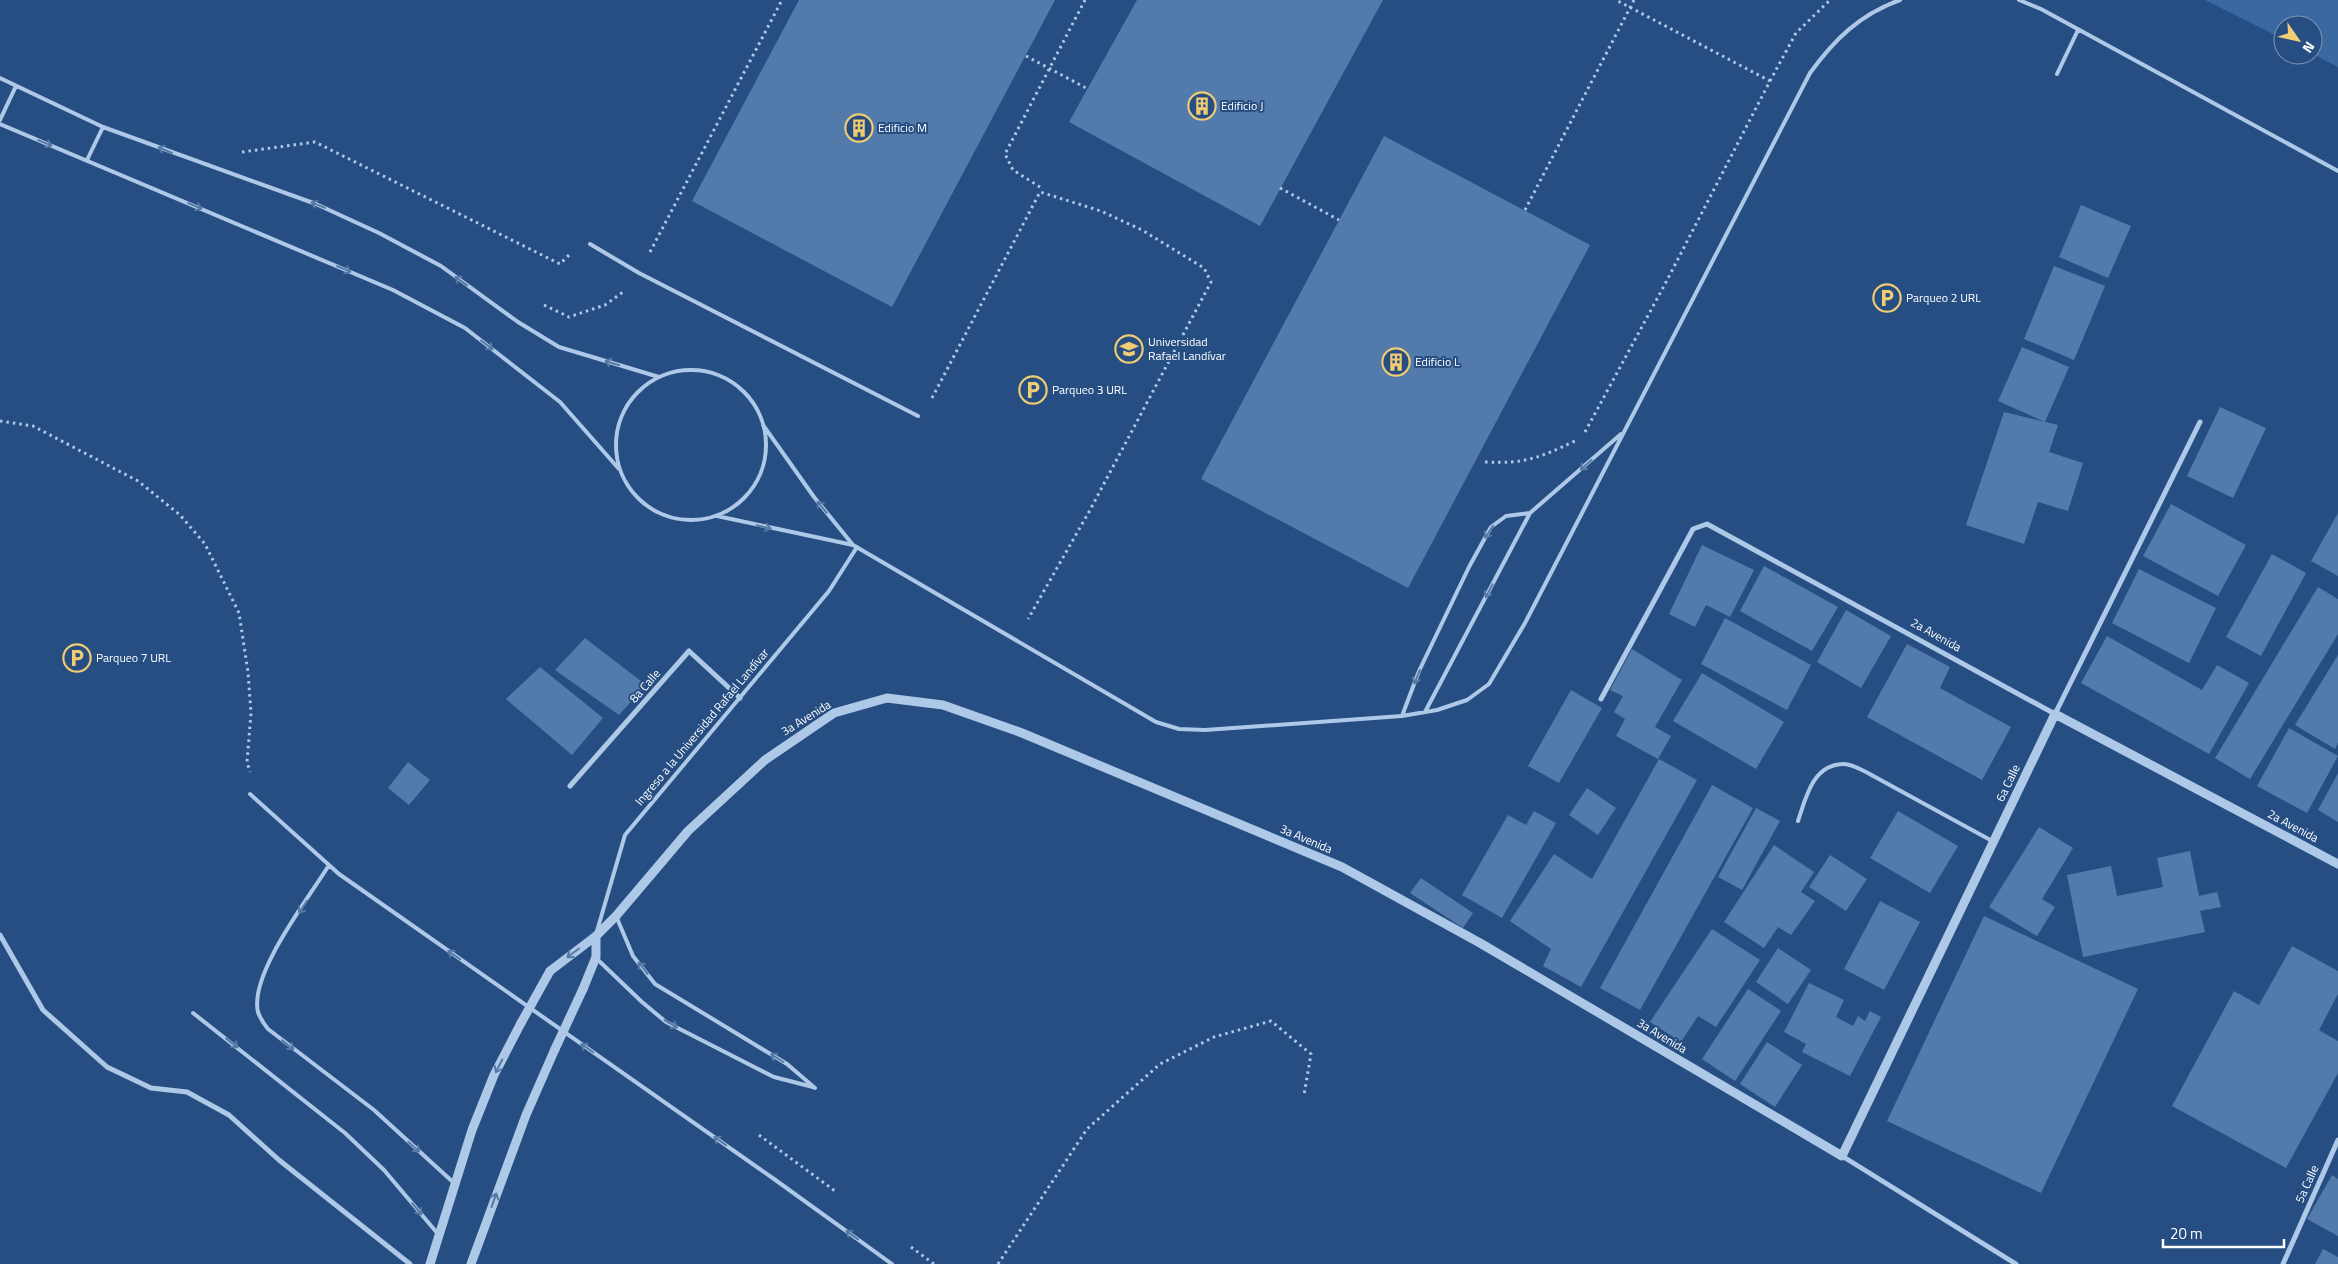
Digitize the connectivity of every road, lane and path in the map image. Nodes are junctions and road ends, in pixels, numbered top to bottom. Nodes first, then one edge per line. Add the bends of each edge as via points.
1 (782, 0) edge
2 (1085, 0) edge
3 (1616, 0) edge
4 (1634, 0) edge
5 (1830, 0) edge
6 (1900, 0) edge
7 (2019, 0) edge
8 (1630, 7) junction
9 (2078, 30) junction
10 (1026, 56) dead end
11 (1049, 69) junction
12 (2057, 74) dead end
13 (0, 78) edge
14 (1770, 81) junction
15 (16, 86) junction
16 (1088, 89) dead end
17 (0, 122) edge
18 (103, 127) junction
19 (238, 152) dead end
20 (86, 160) junction
21 (2338, 172) edge
22 (1040, 187) dead end
23 (1280, 188) dead end
24 (1525, 210) dead end
25 (1339, 220) dead end
26 (590, 244) joint
27 (639, 273) junction
28 (544, 305) dead end
29 (659, 377) junction
30 (918, 416) joint
31 (0, 421) edge
32 (2200, 422) dead end
33 (763, 424) junction
34 (1623, 433) junction
35 (1485, 462) dead end
36 (619, 469) junction
37 (1530, 513) junction
38 (717, 516) junction
39 (855, 546) junction
40 (1024, 626) dead end
41 (740, 698) junction
42 (1601, 699) dead end
43 (1425, 713) junction
44 (2055, 714) junction
45 (1402, 716) junction
46 (252, 779) dead end
47 (570, 786) dead end
48 (250, 794) dead end
49 (1798, 820) dead end
50 (1994, 842) junction
51 (2338, 864) edge
52 (329, 866) junction
53 (616, 916) junction
54 (0, 935) edge
55 (596, 936) junction
56 (596, 957) junction
57 (193, 1013) dead end
58 (1304, 1096) dead end
59 (759, 1135) dead end
60 (2338, 1140) edge
61 (786, 1154) dead end
62 (1842, 1156) junction
63 (454, 1183) junction
64 (439, 1236) junction
65 (410, 1264) edge
66 (430, 1264) edge
67 (471, 1264) edge
68 (892, 1264) edge
69 (998, 1264) edge
70 (2016, 1264) edge
71 (2283, 1264) edge

1 - 27 path
2 - 11 path
3 - 8 path
4 - 8 path
5 - 14 path via 1796,33
6 - 34 lane via 1848,29 1830,45 1810,73
7 - 9 lane
8 - 14 path
8 - 24 path
9 - 12 lane
9 - 21 lane
10 - 11 path
11 - 16 path
11 - 22 path via 1005,154 1012,170
13 - 15 lane
14 - 35 path via 1582,437 1530,460 1511,464
15 - 17 lane
15 - 18 lane
17 -> 20 lane
18 - 20 lane
29 -> 18 lane via 559,347 518,322 441,266 379,232 316,204
19 - 26 path via 315,142 560,264 583,242
20 -> 36 lane via 393,290 465,328 560,402
23 - 25 path
26 - 27 lane
27 - 28 path via 633,285 605,305 569,316
27 - 30 lane
29 - 33 lane via 683,370 710,372 733,382 751,400
29 - 36 lane via 636,395 618,426 616,448
30 - 40 path via 921,418 1040,192 1101,211 1142,230 1204,268 1211,282 1100,492
31 - 46 path via 32,426 138,481 180,515 205,544 239,613 251,714 246,762
32 - 44 street, 6a Calle
33 - 38 lane via 766,450 761,471 751,490 736,505
39 -> 33 lane via 814,497
34 -> 37 lane
34 - 43 lane via 1525,623 1489,684 1467,700
36 - 38 lane via 628,487 658,513 697,520
37 -> 43 lane
37 -> 45 lane via 1506,516 1491,527 1419,671
38 -> 39 lane
39 - 41 lane, Ingreso a la Universidad Rafael Landívar via 829,591
39 - 45 lane via 1156,722 1179,729 1205,730
41 - 47 street, 8a Calle via 689,651
41 - 55 lane, Ingreso a la Universidad Rafael Landívar via 624,835
42 - 44 street, 2a Avenida via 1693,529 1707,524
43 - 45 lane
44 - 50 street, 6a Calle
44 - 51 street, 2a Avenida
48 - 52 lane
49 - 50 lane via 1811,783 1826,767 1845,764 1866,772
50 - 62 street, 6a Calle
52 -> 63 lane via 268,962 259,988 258,1012 268,1028 374,1110
68 -> 52 lane
53 - 55 street, 3a Avenida
56 -> 53 lane via 666,1022 774,1077 815,1088 787,1064 655,984 634,956
53 - 62 street, 3a Avenida via 688,831 765,760 834,713 887,698 944,705 1022,733 1342,867 1480,943
54 - 65 street via 43,1010 107,1067 151,1088 187,1092 229,1115 279,1160
55 - 56 street
55 -> 63 street, 3a Avenida, bridge via 550,971 488,1090
67 -> 56 street, bridge via 526,1115
57 -> 64 lane via 345,1133 384,1170
58 - 69 path via 1311,1054 1271,1021 1214,1037 1160,1064 1087,1129
59 - 61 path
60 - 71 street, 5a Calle
62 - 70 street, 3a Avenida
63 - 64 street
64 - 66 street

